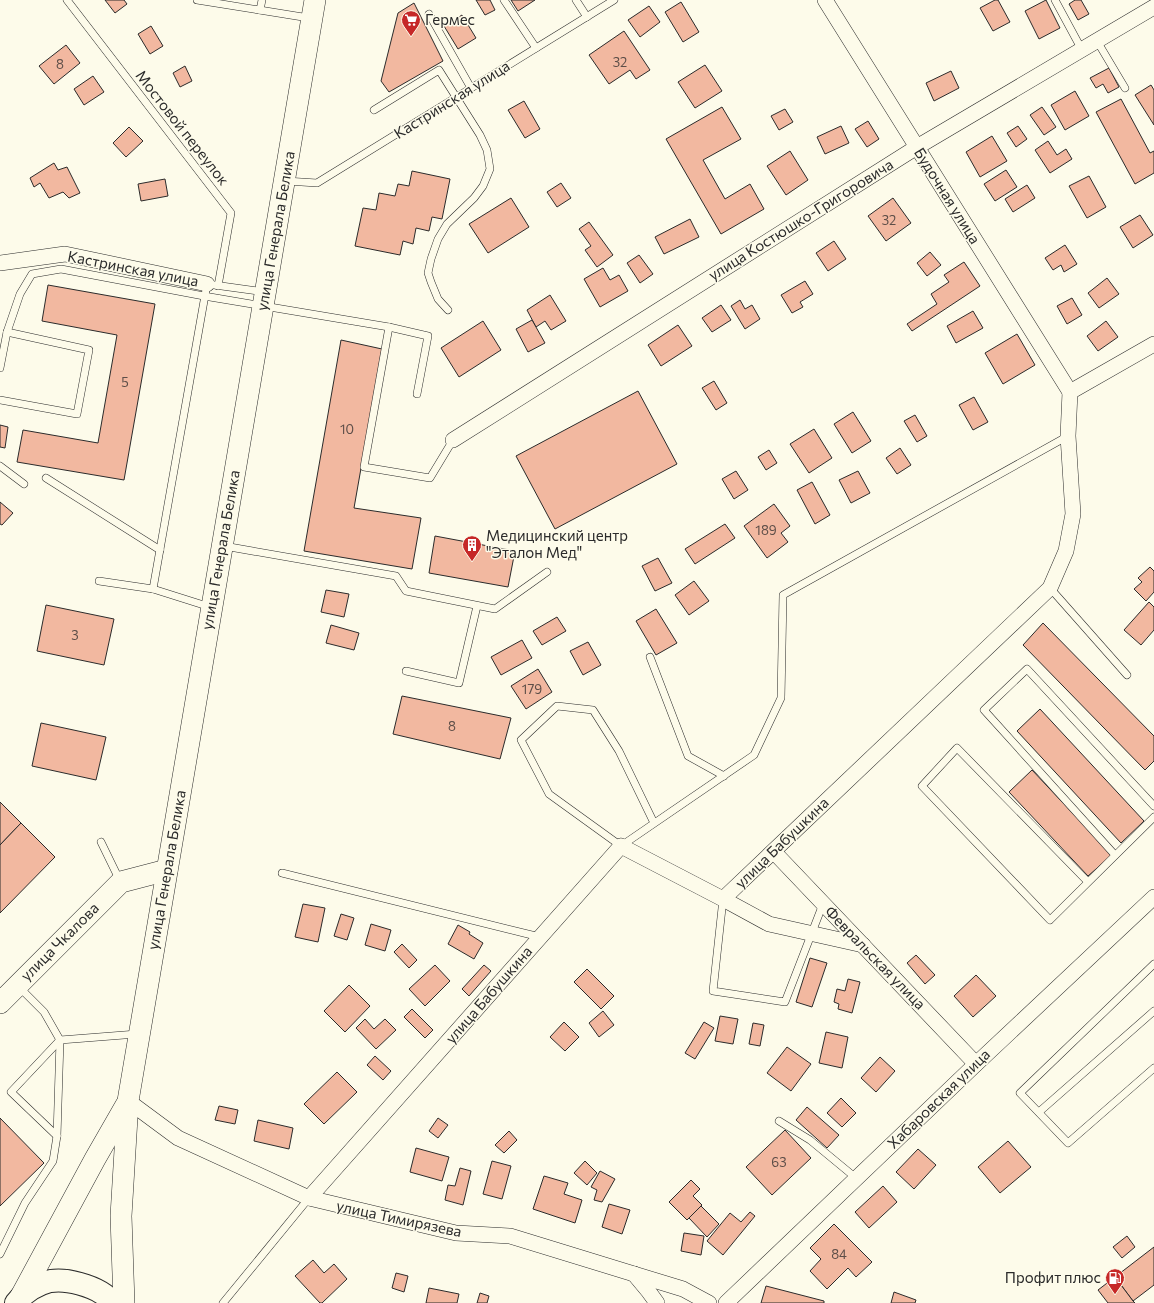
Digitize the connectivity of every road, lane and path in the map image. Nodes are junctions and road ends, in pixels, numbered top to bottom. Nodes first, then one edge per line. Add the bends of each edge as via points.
1 (67, 0) edge
2 (197, 0) edge
3 (262, 0) edge
4 (504, 0) edge
5 (576, 0) edge
6 (614, 0) edge
7 (825, 0) edge
8 (1055, 0) edge
9 (1154, 7) edge
10 (313, 9) edge
11 (260, 10) junction
12 (429, 14) dead end
13 (587, 17) junction
14 (1097, 41) junction
15 (536, 48) junction
16 (1082, 50) junction
17 (472, 88) junction
18 (1125, 88) dead end
19 (456, 98) junction
20 (374, 110) dead end
21 (917, 147) junction
22 (284, 181) junction
23 (0, 263) edge
24 (210, 289) junction
25 (264, 299) junction
26 (448, 310) dead end
27 (389, 327) junction
28 (7, 332) junction
29 (1154, 344) edge
30 (0, 368) edge
31 (1070, 392) junction
32 (417, 394) dead end
33 (0, 400) edge
34 (1068, 436) junction
35 (453, 440) joint
36 (0, 466) edge
37 (46, 478) dead end
38 (24, 484) dead end
39 (222, 546) junction
40 (160, 550) junction
41 (547, 572) dead end
42 (99, 581) dead end
43 (1050, 588) junction
44 (153, 589) junction
45 (477, 606) junction
46 (212, 608) junction
47 (650, 657) dead end
48 (406, 671) dead end
49 (1128, 675) dead end
50 (724, 776) junction
51 (1154, 806) edge
52 (1154, 817) edge
53 (654, 823) junction
54 (101, 842) dead end
55 (620, 846) junction
56 (774, 852) junction
57 (1115, 855) junction
58 (167, 870) junction
59 (282, 873) dead end
60 (121, 882) junction
61 (1088, 882) junction
62 (1154, 897) edge
63 (723, 899) junction
64 (824, 904) junction
65 (812, 934) junction
66 (541, 937) junction
67 (863, 945) junction
68 (1154, 964) edge
69 (17, 985) junction
70 (0, 1002) edge
71 (1154, 1011) edge
72 (139, 1034) junction
73 (60, 1040) junction
74 (976, 1064) junction
75 (1154, 1068) edge
76 (128, 1101) junction
77 (1039, 1112) junction
78 (779, 1121) dead end
79 (57, 1136) junction
80 (856, 1178) junction
81 (309, 1198) junction
82 (0, 1254) edge
83 (634, 1274) junction
84 (19, 1300) edge
85 (113, 1303) edge
86 (124, 1303) edge
87 (223, 1303) edge
88 (657, 1303) edge
89 (709, 1303) edge
90 (726, 1303) edge

1 - 24 lane, Мостовой переулок via 231,213
2 - 11 lane
3 - 11 lane
4 - 15 lane
5 - 13 lane
6 - 13 lane, Кастринская улица
7 - 21 street, Будочная улица
8 - 16 lane
9 - 14 street, улица Костюшко-Григоровича
10 - 11 lane
10 - 22 main road, улица Генерала Белика
12 - 17 lane
13 - 15 lane, Кастринская улица
14 - 16 street, улица Костюшко-Григоровича
14 - 18 lane
15 - 17 lane, Кастринская улица
16 - 21 street, улица Костюшко-Григоровича
17 - 19 lane, Кастринская улица
19 - 20 lane via 439,70
19 - 22 lane, Кастринская улица via 317,183
19 - 26 lane via 480,135 487,150 490,169 483,186 474,198 447,224 431,259 428,273 438,299
21 - 31 street, Будочная улица
21 - 35 street, улица Костюшко-Григоровича
22 - 25 main road, улица Генерала Белика
23 - 24 street, Кастринская улица via 65,254
24 - 25 lane
24 - 25 lane, Кастринская улица
24 - 28 lane via 61,269 32,274 20,294
24 - 40 lane, Мостовой переулок
25 - 27 lane
25 - 39 main road, улица Генерала Белика
27 - 32 lane via 428,336
27 - 35 lane via 364,467 430,478
28 - 30 lane
28 - 33 lane via 89,350 77,414
29 - 31 street
31 - 34 street, улица Бабушкина
34 - 43 street, улица Бабушкина via 1073,514 1066,551
34 - 50 lane via 783,595 782,698 754,755
36 - 38 lane
37 - 40 lane
39 - 45 lane via 396,576 406,591
39 - 46 main road, улица Генерала Белика
40 - 44 lane, Мостовой переулок
41 - 45 lane via 495,609
42 - 44 lane
43 - 49 lane
43 - 56 street, улица Бабушкина
44 - 46 lane
45 - 48 lane via 459,683
46 - 58 main road, улица Генерала Белика
47 - 50 lane via 688,756
50 - 53 lane
51 - 57 lane via 1027,669 984,710
52 - 57 lane
53 - 55 lane
53 - 55 lane via 619,751 593,710 557,706 521,740 549,794
54 - 60 lane
55 - 63 street, улица Бабушкина
55 - 66 street, улица Бабушкина
56 - 63 street, улица Бабушкина
56 - 64 street, Февральская улица
57 - 61 lane
58 - 60 main road
58 - 72 main road, улица Генерала Белика
59 - 66 lane
60 - 69 main road, улица Чкалова
61 - 61 lane via 1050,920 922,786 957,748
62 - 74 street, Хабаровская улица
63 - 65 street via 769,924
63 - 65 lane via 713,991 785,1002
64 - 65 lane
64 - 67 street, Февральская улица
65 - 67 street
66 - 81 street, улица Бабушкина
67 - 74 street, Февральская улица
68 - 77 lane via 1020,1093
69 - 70 main road, улица Чкалова
69 - 73 lane via 44,1012
71 - 77 lane
72 - 73 lane
72 - 76 main road, улица Генерала Белика
73 - 79 lane
73 - 79 lane via 11,1092
74 - 80 street, Хабаровская улица
75 - 77 lane via 1068,1143
76 - 81 street, улица Тимирязева via 178,1138
76 - 84 main road
76 - 86 main road via 121,1216
78 - 80 lane via 810,1140
79 - 82 lane via 53,1162 25,1203
80 - 90 street, Хабаровская улица
81 - 83 street, улица Тимирязева via 456,1233 510,1236
81 - 87 lane
83 - 88 street
83 - 89 street, улица Тимирязева via 683,1289
84 - 85 main road via 41,1283 57,1281 76,1283 94,1289

